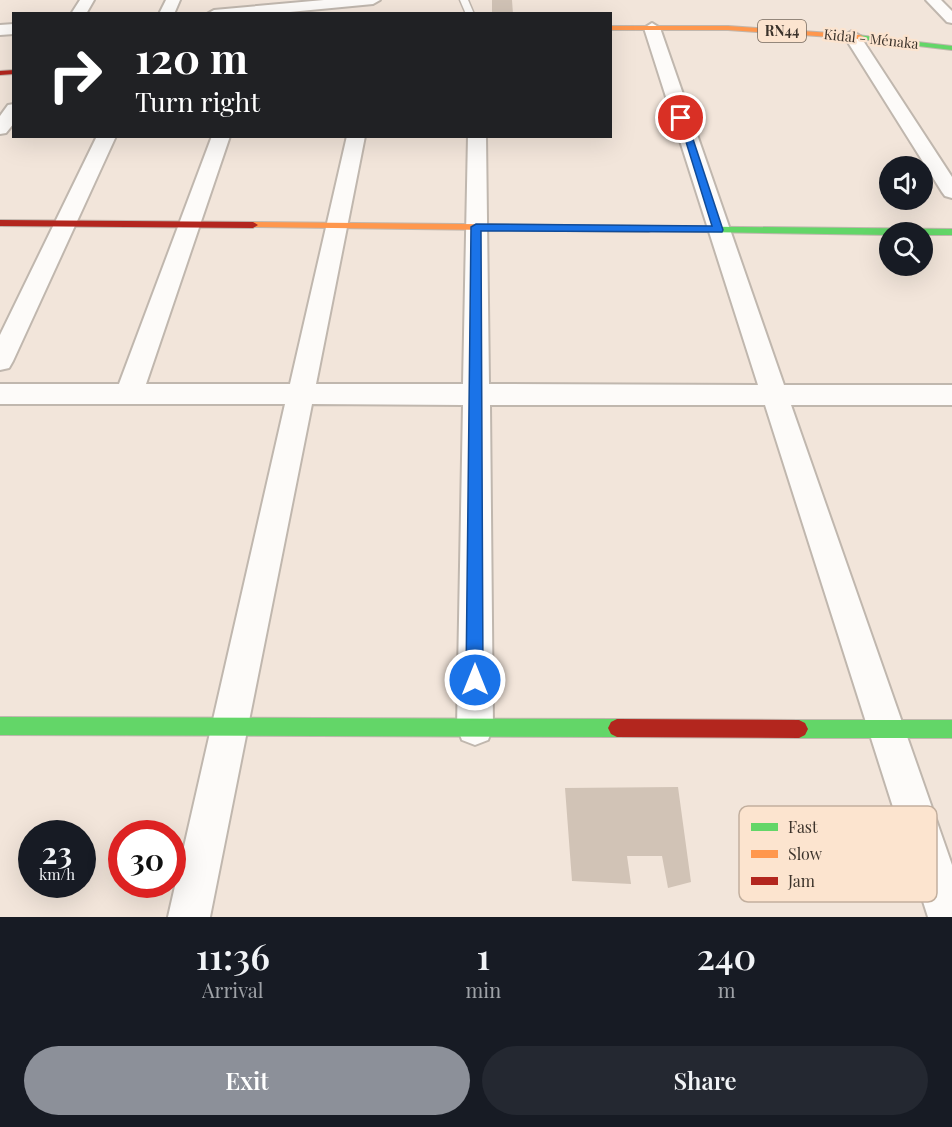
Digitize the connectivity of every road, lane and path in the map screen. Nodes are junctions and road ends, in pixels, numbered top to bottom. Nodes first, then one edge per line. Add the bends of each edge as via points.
1 (373, 0) edge
2 (933, 0) edge
3 (268, 8) edge
4 (232, 12) edge
5 (952, 19) edge
6 (612, 28) edge
7 (652, 28) junction
8 (852, 36) junction
9 (952, 48) edge
10 (12, 112) edge
11 (0, 129) edge
12 (106, 138) edge
13 (220, 138) edge
14 (356, 138) edge
15 (477, 138) edge
16 (952, 192) edge
17 (0, 223) edge
18 (65, 224) junction
19 (189, 225) junction
20 (336, 226) junction
21 (476, 227) junction
22 (718, 230) junction
23 (952, 232) edge
24 (0, 361) edge
25 (0, 394) edge
26 (129, 394) junction
27 (300, 394) junction
28 (476, 394) junction
29 (774, 395) junction
30 (952, 395) edge
31 (0, 726) edge
32 (229, 727) junction
33 (475, 728) junction
34 (885, 728) junction
35 (952, 729) edge
36 (911, 806) edge
37 (937, 882) edge
38 (189, 917) edge
39 (949, 917) edge

1 - 3 street
2 - 5 street
3 - 4 street
6 - 7 street, Kidal - Ménaka / RN44
7 - 8 street, Kidal - Ménaka / RN44 via 728,28
7 - 22 street
8 - 9 street, Kidal - Ménaka / RN44
8 - 16 street
10 - 11 street
12 - 18 street
13 - 19 street
14 - 20 street
15 - 21 street
17 - 18 street
18 - 19 street
18 - 24 street
19 - 20 street
19 - 26 street
20 - 21 street
20 - 27 street
21 - 22 street
21 - 28 street
22 - 23 street
22 - 29 street
25 - 26 street
26 - 27 street
27 - 28 street
27 - 32 street
28 - 29 street
28 - 33 street
29 - 30 street
29 - 34 street
31 - 32 street
32 - 33 street
32 - 38 street
33 - 34 street
34 - 35 street
34 - 36 street
37 - 39 street

